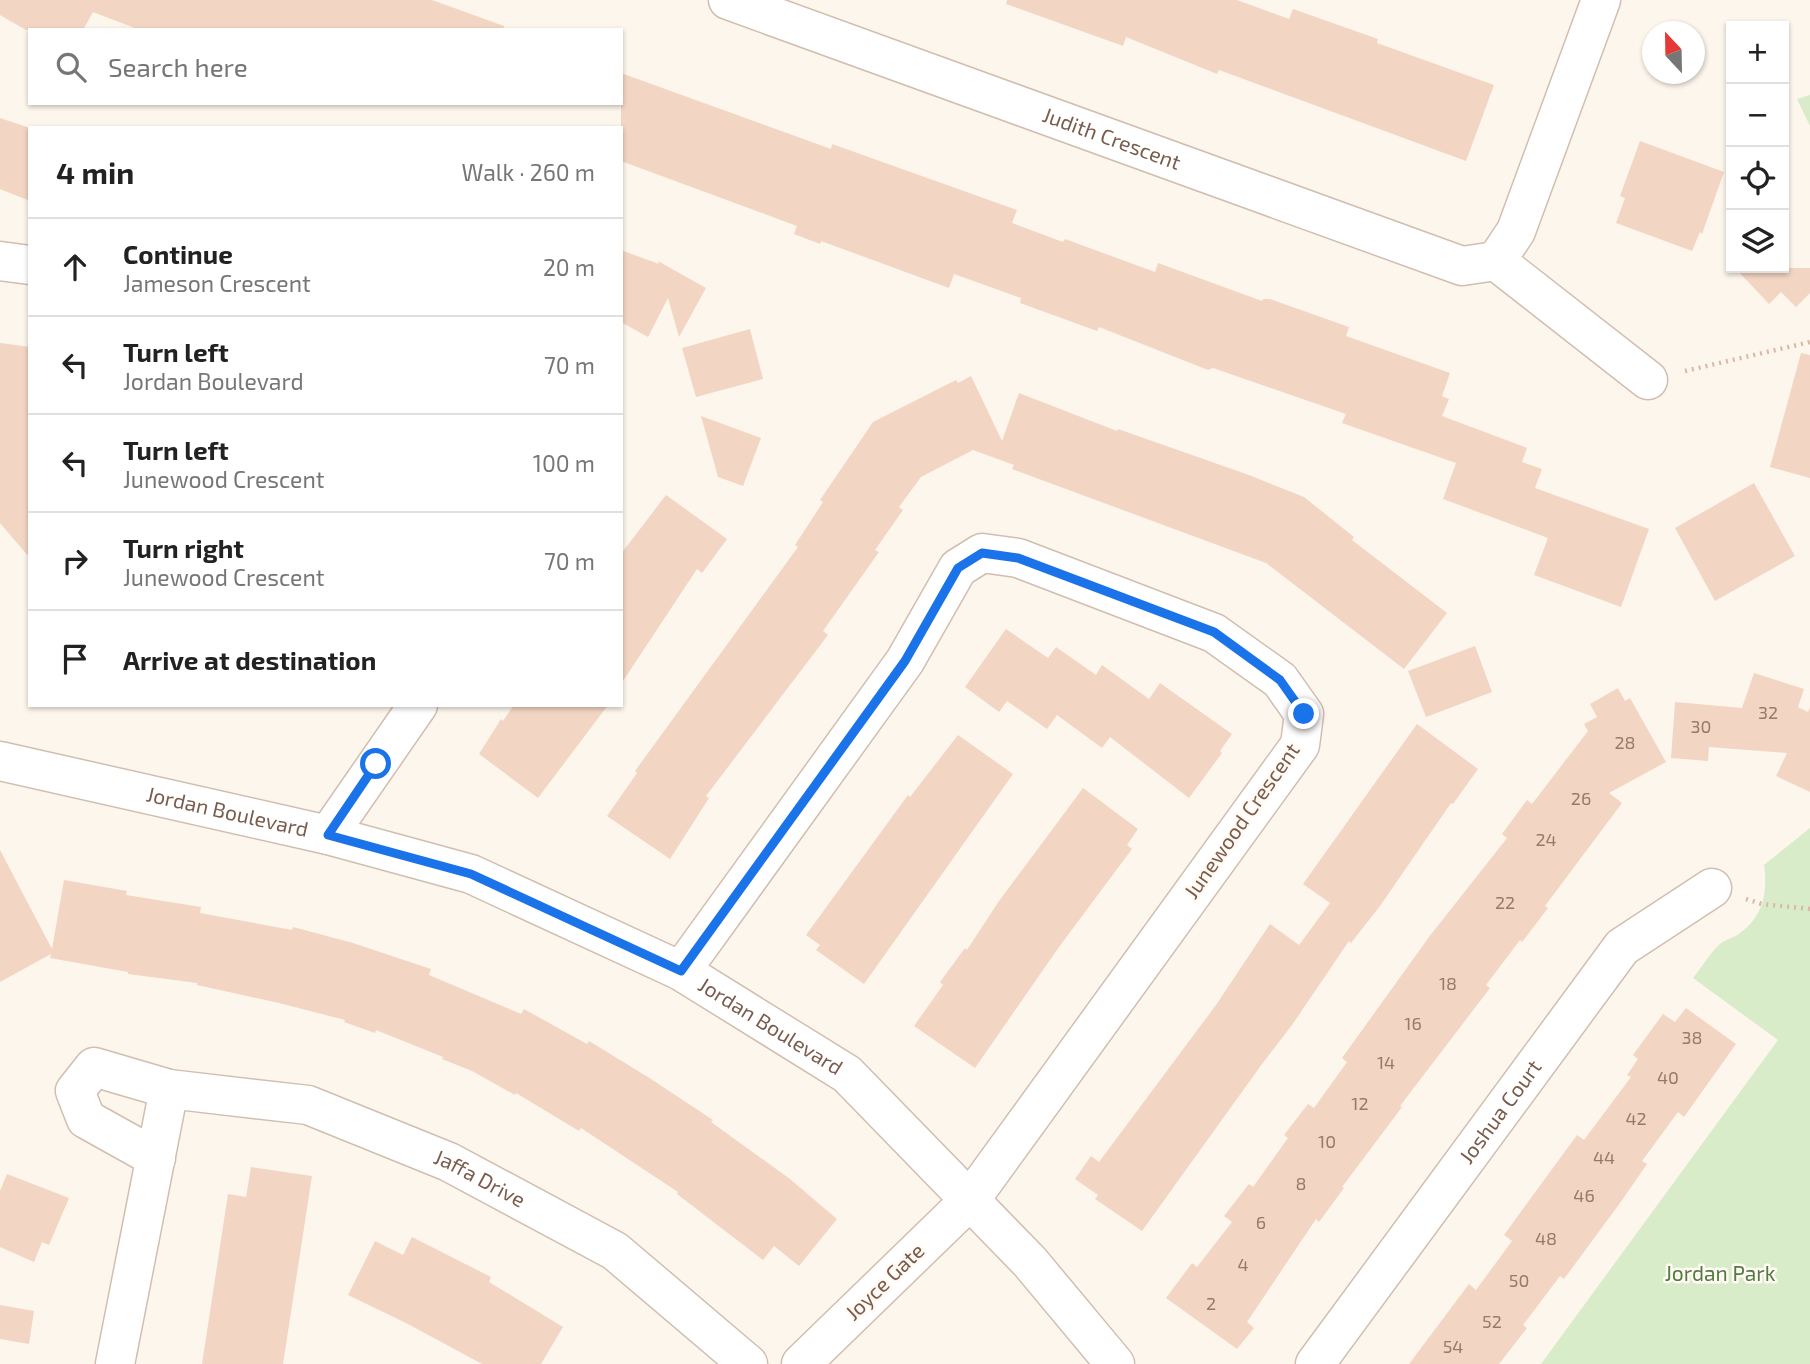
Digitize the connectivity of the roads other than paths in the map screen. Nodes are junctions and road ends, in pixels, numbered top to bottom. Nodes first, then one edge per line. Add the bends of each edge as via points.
1 (728, 0) edge
2 (1601, 0) edge
3 (0, 261) edge
4 (1496, 261) junction
5 (28, 265) edge
6 (1648, 380) road end
7 (417, 707) edge
8 (0, 761) edge
9 (328, 835) junction
10 (1712, 888) road end
11 (681, 971) junction
12 (169, 1089) junction
13 (156, 1158) junction
14 (970, 1200) junction
15 (115, 1364) edge
16 (748, 1364) edge
17 (801, 1364) edge
18 (1115, 1364) edge
19 (1315, 1364) edge

1 - 4 street, Judith Crescent via 1462,266
2 - 4 street via 1516,231
3 - 5 street
4 - 6 street
7 - 9 street
8 - 9 street, Jordan Boulevard
9 - 11 street, Jordan Boulevard via 471,874
10 - 19 street, Joshua Court via 1622,947
11 - 14 street, Jordan Boulevard via 847,1074
11 - 14 street, Junewood Crescent via 905,661 958,568 982,553 1018,558 1214,632 1280,680 1304,714 1300,745
12 - 13 street
12 - 13 street, Jaffa Drive via 93,1067 75,1091 86,1119
12 - 16 street, Jaffa Drive via 308,1105 449,1162 615,1251
13 - 15 street
14 - 17 street, Joyce Gate
14 - 18 street, Jordan Boulevard via 1030,1262

